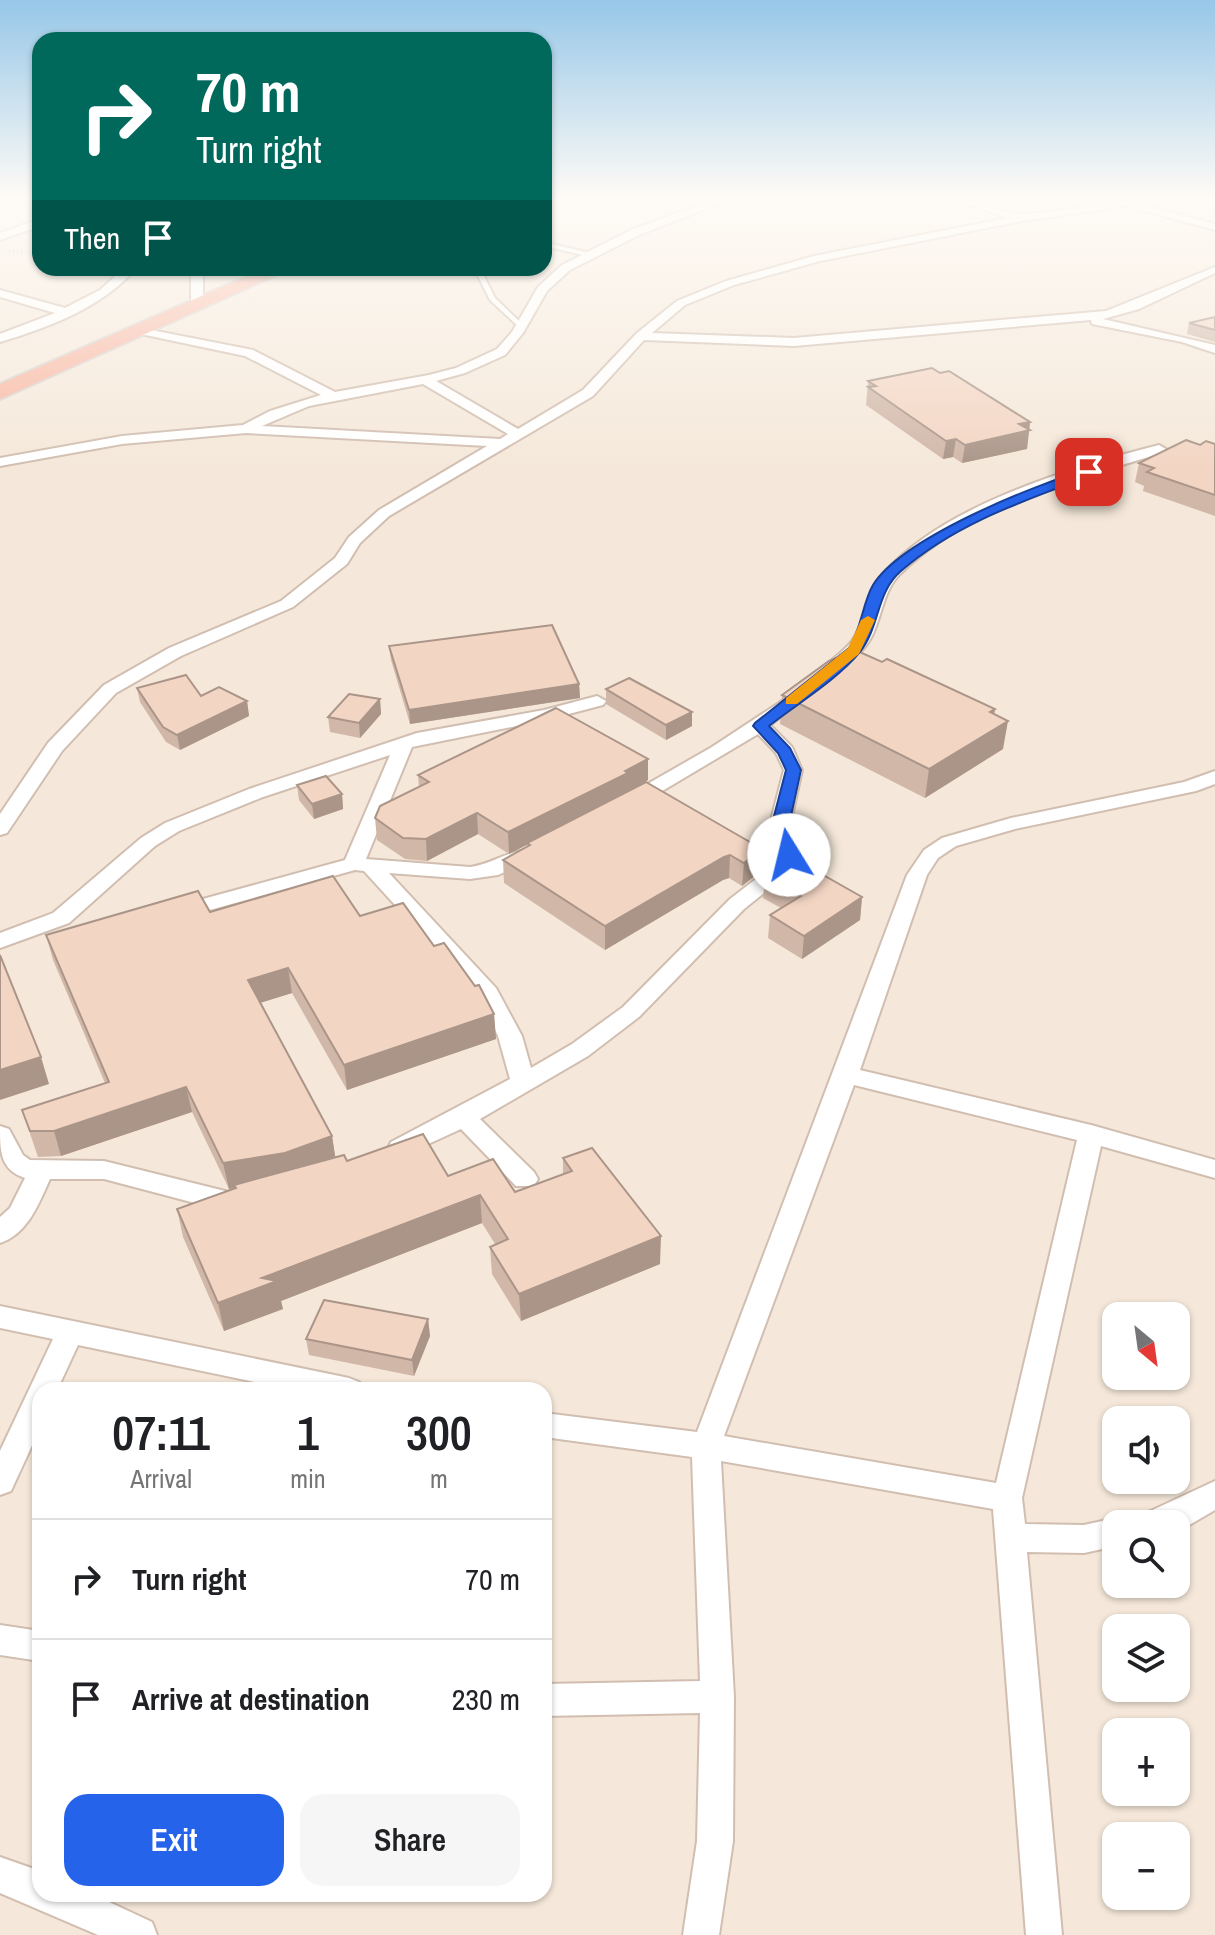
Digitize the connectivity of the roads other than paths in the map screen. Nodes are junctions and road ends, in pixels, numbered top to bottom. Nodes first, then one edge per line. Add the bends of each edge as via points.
1 (106, 289) edge
2 (197, 289) edge
3 (233, 289) edge
4 (485, 289) edge
5 (544, 289) edge
6 (717, 289) edge
7 (1163, 289) edge
8 (0, 293) edge
9 (197, 305) junction
10 (62, 311) junction
11 (1080, 318) junction
12 (521, 326) junction
13 (140, 330) junction
14 (641, 336) junction
15 (0, 338) edge
16 (1215, 349) edge
17 (422, 378) junction
18 (0, 392) edge
19 (334, 396) junction
20 (246, 429) junction
21 (519, 435) junction
22 (506, 444) junction
23 (1159, 449) edge
24 (0, 462) edge
25 (597, 701) dead end
26 (761, 726) junction
27 (404, 743) junction
28 (1215, 777) edge
29 (613, 810) edge
30 (0, 829) edge
31 (547, 845) edge
32 (362, 864) junction
33 (199, 907) edge
34 (0, 941) edge
35 (846, 1075) junction
36 (523, 1082) junction
37 (464, 1117) junction
38 (1091, 1134) junction
39 (0, 1135) edge
40 (381, 1156) edge
41 (43, 1168) junction
42 (1215, 1169) edge
43 (525, 1179) dead end
44 (259, 1197) edge
45 (0, 1233) edge
46 (6, 1322) edge
47 (71, 1330) junction
48 (47, 1382) edge
49 (312, 1382) edge
50 (32, 1414) edge
51 (552, 1426) edge
52 (706, 1446) junction
53 (0, 1482) edge
54 (1215, 1494) edge
55 (1007, 1498) junction
56 (1187, 1510) edge
57 (1102, 1535) edge
58 (1012, 1538) junction
59 (0, 1640) edge
60 (32, 1645) edge
61 (717, 1697) junction
62 (552, 1700) edge
63 (0, 1875) edge
64 (32, 1886) edge
65 (69, 1902) edge
66 (139, 1935) edge
67 (701, 1935) edge
68 (1044, 1935) edge

1 - 10 street
2 - 9 street
3 - 9 highway
4 - 12 lane
5 - 12 street
6 - 14 street via 681,303
7 - 11 street via 1125,312
8 - 10 street
9 - 13 highway
10 - 15 street
11 - 14 street via 794,342
11 - 16 street
12 - 17 street via 514,342 491,359 459,373
13 - 18 highway
13 - 19 street via 249,353
14 - 21 street via 588,393
17 - 19 street
17 - 21 street
19 - 20 street
20 - 22 street
20 - 24 street via 134,436
21 - 22 street
22 - 30 street via 384,513 354,540 341,561 287,604 175,652 110,689 55,747
23 - 26 street via 1012,499 925,546 879,586 854,651
25 - 27 street
26 - 29 street via 706,762
26 - 36 street via 785,751 793,770 782,816 789,855 783,868 737,904 631,1012 580,1050
27 - 32 street
27 - 34 street via 172,827 61,918
28 - 35 street via 1011,824 949,842 931,854 917,875
31 - 32 street via 491,871
32 - 33 street
32 - 36 street via 488,993 510,1036
35 - 38 street
35 - 52 street
36 - 37 street
37 - 40 street
37 - 43 street
38 - 42 street
38 - 55 street
39 - 41 street via 14,1161 25,1169
41 - 44 street via 104,1170 229,1202
41 - 45 street via 20,1214
46 - 47 street
47 - 48 street
47 - 49 street
50 - 53 street
51 - 52 street
52 - 55 street
52 - 61 street
54 - 56 street
55 - 58 street
57 - 58 street
58 - 68 street
59 - 60 street
61 - 62 street
61 - 67 street via 715,1841
63 - 64 street
65 - 66 street

